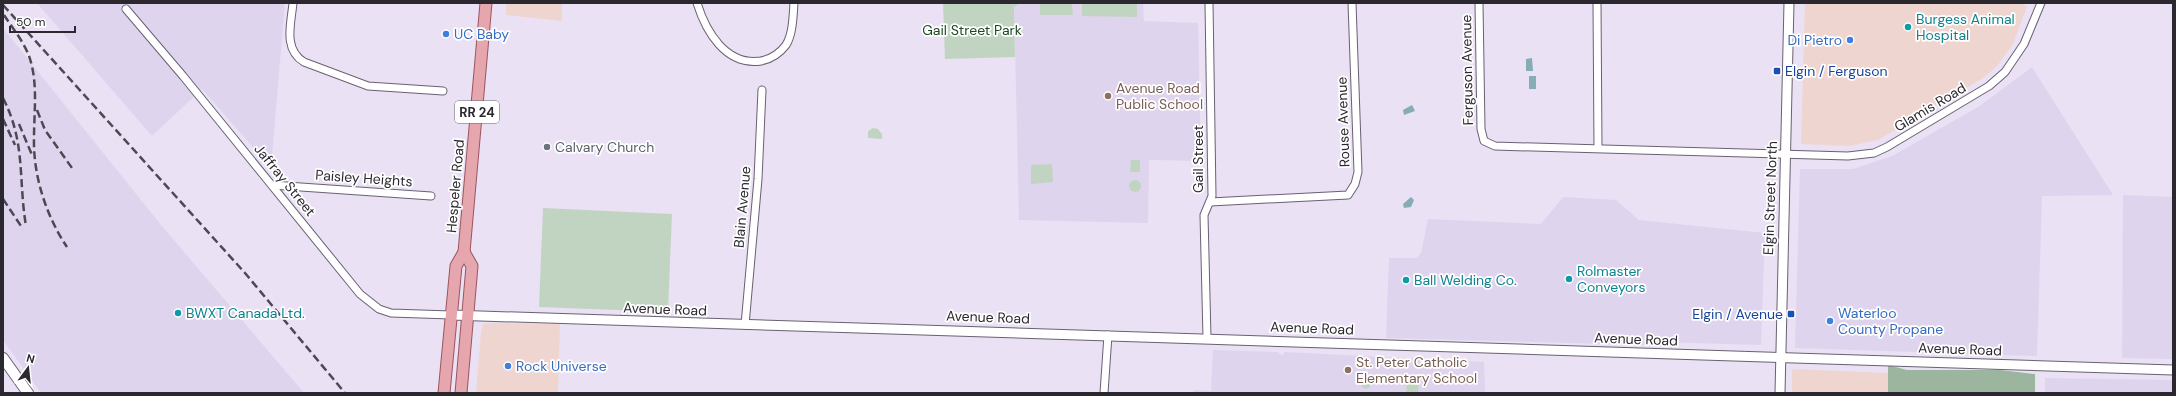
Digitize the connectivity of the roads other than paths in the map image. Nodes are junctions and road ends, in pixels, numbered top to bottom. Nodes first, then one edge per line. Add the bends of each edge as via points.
1 (293, 3) edge
2 (486, 3) edge
3 (697, 3) edge
4 (794, 3) edge
5 (1208, 3) edge
6 (1352, 3) edge
7 (1479, 3) edge
8 (1597, 3) edge
9 (1789, 3) edge
10 (2040, 3) edge
11 (126, 9) dead end
12 (762, 90) dead end
13 (442, 91) dead end
14 (1598, 148) junction
15 (1786, 155) junction
16 (272, 185) junction
17 (431, 196) dead end
18 (1210, 202) junction
19 (464, 252) junction
20 (451, 315) junction
21 (468, 316) junction
22 (745, 325) junction
23 (1108, 335) junction
24 (1207, 338) junction
25 (3, 358) edge
26 (1779, 358) junction
27 (2173, 370) edge
28 (28, 393) edge
29 (444, 393) edge
30 (461, 393) edge
31 (1104, 393) edge
32 (1780, 393) edge

1 - 13 street via 290,44 296,58 368,86
2 - 19 main road, Hespeler Road / RR 24
3 - 4 street via 708,29 722,48 736,59 749,63 775,56 786,44
5 - 18 street, Gail Street via 1212,196
6 - 18 street, Rouse Avenue via 1358,172 1355,184 1348,194
7 - 14 street, Ferguson Avenue via 1481,129 1484,141 1495,146
8 - 14 street
9 - 15 street, Elgin Street North
10 - 15 street, Glamis Road via 2024,44 2005,72 1989,86 1923,126 1874,153 1856,156
11 - 16 street, Jaffray Street
12 - 22 street, Blain Avenue via 758,179
14 - 15 street, Ferguson Avenue
15 - 26 street, Elgin Street North
16 - 17 street, Paisley Heights
16 - 20 street, Jaffray Street via 360,294 379,309 391,313
18 - 24 street, Gail Street via 1204,215
19 - 20 main road, Hespeler Road / RR 24 via 456,266
19 - 21 main road, Hespeler Road / RR 24 via 472,266
20 - 21 street, Avenue Road
20 - 29 main road, Hespeler Road / RR 24
21 - 22 street, Avenue Road
21 - 30 main road, Hespeler Road / RR 24
22 - 23 street, Avenue Road
23 - 24 street, Avenue Road
23 - 31 street
24 - 26 street, Avenue Road
25 - 28 main road
26 - 27 street, Avenue Road
26 - 32 street, Elgin Street North

